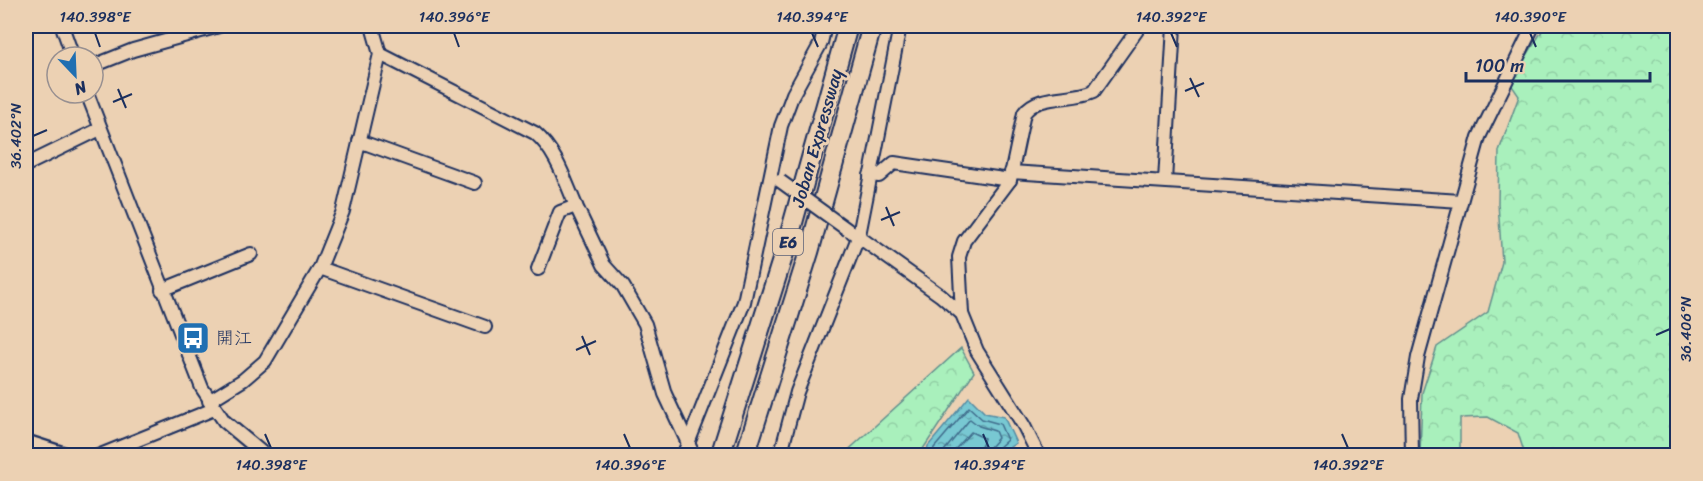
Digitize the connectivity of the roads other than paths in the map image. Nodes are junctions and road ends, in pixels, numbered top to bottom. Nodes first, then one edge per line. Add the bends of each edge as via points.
1 (62, 26) edge
2 (219, 26) edge
3 (372, 26) edge
4 (825, 26) edge
5 (848, 26) edge
6 (872, 26) edge
7 (900, 26) edge
8 (1140, 26) edge
9 (1174, 26) edge
10 (1533, 26) edge
11 (69, 45) edge
12 (380, 54) junction
13 (105, 61) edge
14 (91, 105) edge
15 (100, 129) junction
16 (359, 141) junction
17 (26, 165) edge
18 (870, 175) junction
19 (1011, 176) junction
20 (775, 179) junction
21 (1165, 181) junction
22 (475, 183) dead end
23 (1461, 201) junction
24 (576, 206) junction
25 (853, 232) junction
26 (251, 254) dead end
27 (320, 268) junction
28 (538, 269) dead end
29 (162, 290) junction
30 (962, 314) junction
31 (485, 327) dead end
32 (211, 405) junction
33 (26, 443) edge
34 (688, 452) edge
35 (66, 456) edge
36 (98, 456) edge
37 (266, 456) edge
38 (720, 456) edge
39 (745, 456) edge
40 (780, 456) edge
41 (1039, 456) edge
42 (1412, 456) edge

1 - 11 street
2 - 13 street
3 - 12 street
4 - 20 street via 782,126
5 - 38 highway, Joban Expressway / E6 via 787,244
6 - 39 highway, Joban Expressway / E6 via 809,252
7 - 18 street
8 - 19 street via 1094,91 1029,105
9 - 21 street
10 - 23 street via 1479,137
12 - 16 street
12 - 24 street via 536,133 556,160
14 - 15 street
15 - 17 street
15 - 29 street
16 - 22 street
16 - 27 street via 343,211
18 - 19 street via 879,176 894,163
18 - 25 street
19 - 21 street
19 - 30 street via 964,241 959,257
20 - 25 street, bridge
20 - 34 street via 744,302
21 - 23 street
23 - 42 street via 1418,357 1411,399
24 - 28 street via 560,212
24 - 34 street via 604,265 632,299 645,324 665,394
25 - 30 street
25 - 40 street via 797,392
26 - 29 street
27 - 31 street
27 - 32 street via 265,360
29 - 32 street
30 - 41 street via 977,351
32 - 36 street
32 - 37 street
33 - 35 main road

